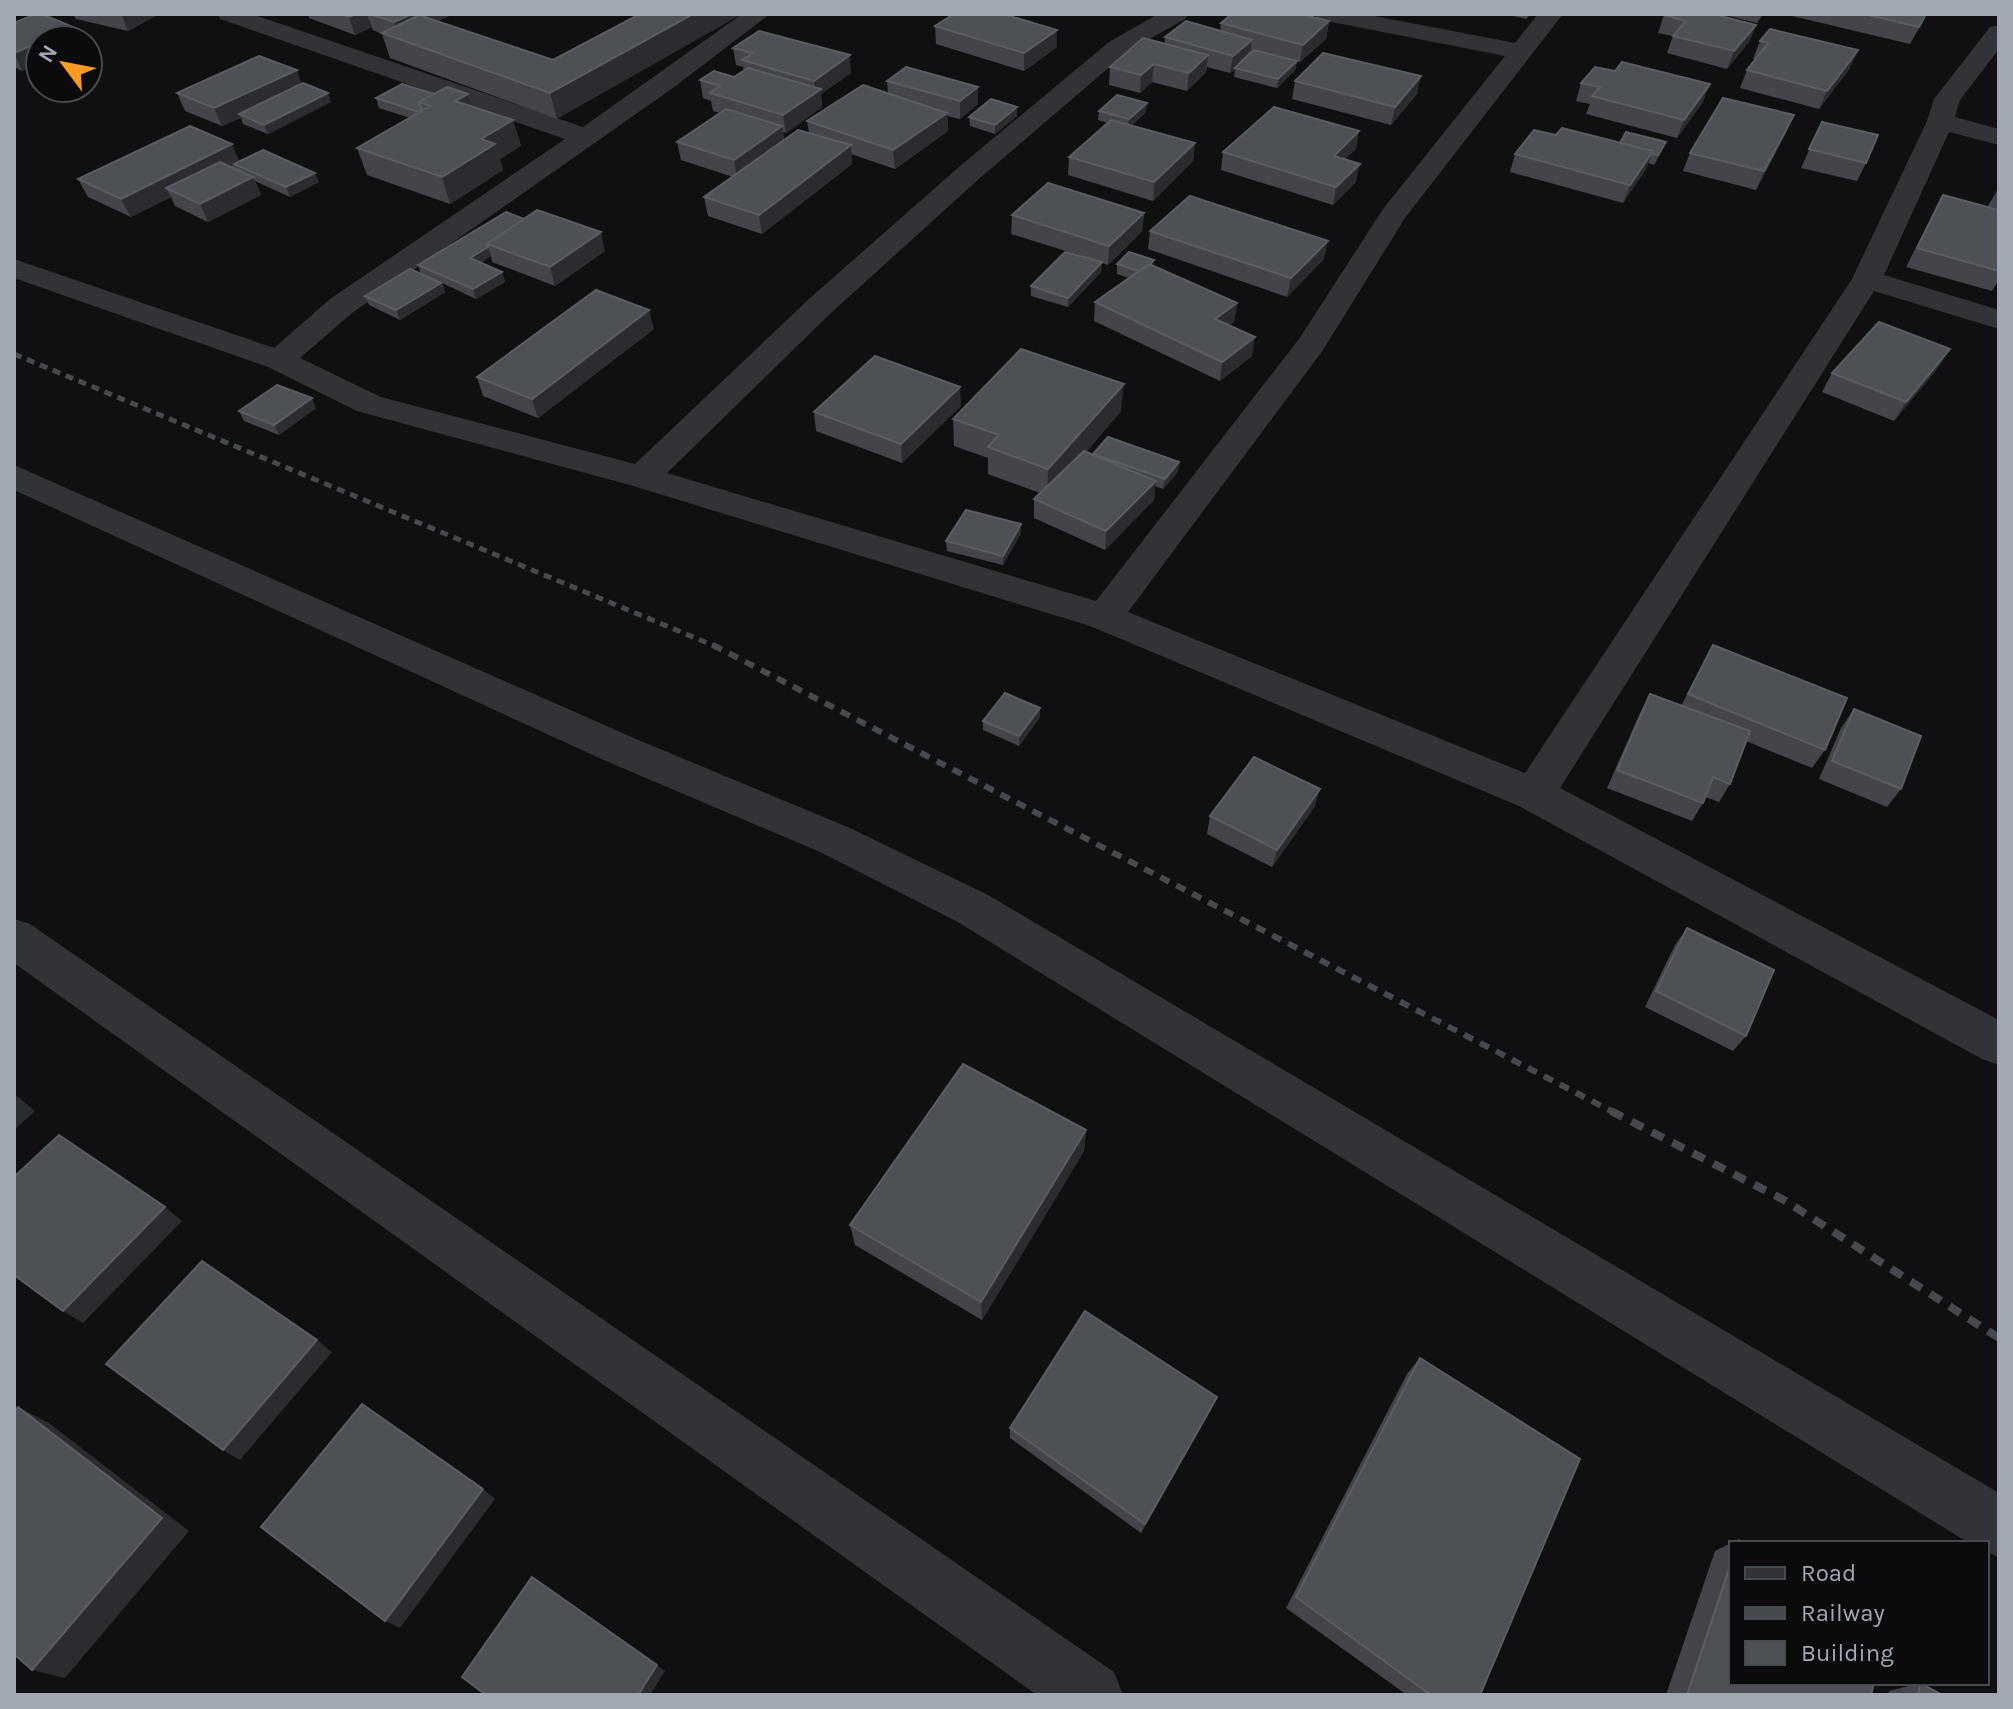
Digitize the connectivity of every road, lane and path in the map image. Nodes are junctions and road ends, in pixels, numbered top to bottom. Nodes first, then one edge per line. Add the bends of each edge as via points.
1 (229, 14) edge
2 (758, 14) edge
3 (1176, 14) edge
4 (1327, 14) edge
5 (1551, 14) edge
6 (1999, 32) edge
7 (1523, 52) junction
8 (1940, 121) junction
9 (586, 137) junction
10 (1999, 137) edge
11 (14, 268) edge
12 (1867, 279) junction
13 (1999, 320) edge
14 (279, 360) junction
15 (14, 476) edge
16 (642, 477) junction
17 (1104, 617) junction
18 (1534, 794) junction
19 (14, 938) edge
20 (1999, 1044) edge
21 (1999, 1527) edge
22 (1091, 1695) edge

1 - 9 street
2 - 9 street
3 - 16 street via 1118,47 970,172 820,306
4 - 7 street
5 - 7 street
6 - 8 street via 1947,99
7 - 17 street via 1393,215 1312,343
8 - 10 street
8 - 12 street
9 - 14 street via 341,306
11 - 14 street
12 - 13 street
12 - 18 street
14 - 16 street via 369,404
15 - 21 street via 621,750 835,840 972,908
16 - 17 street
17 - 18 street
18 - 20 street
19 - 22 street

